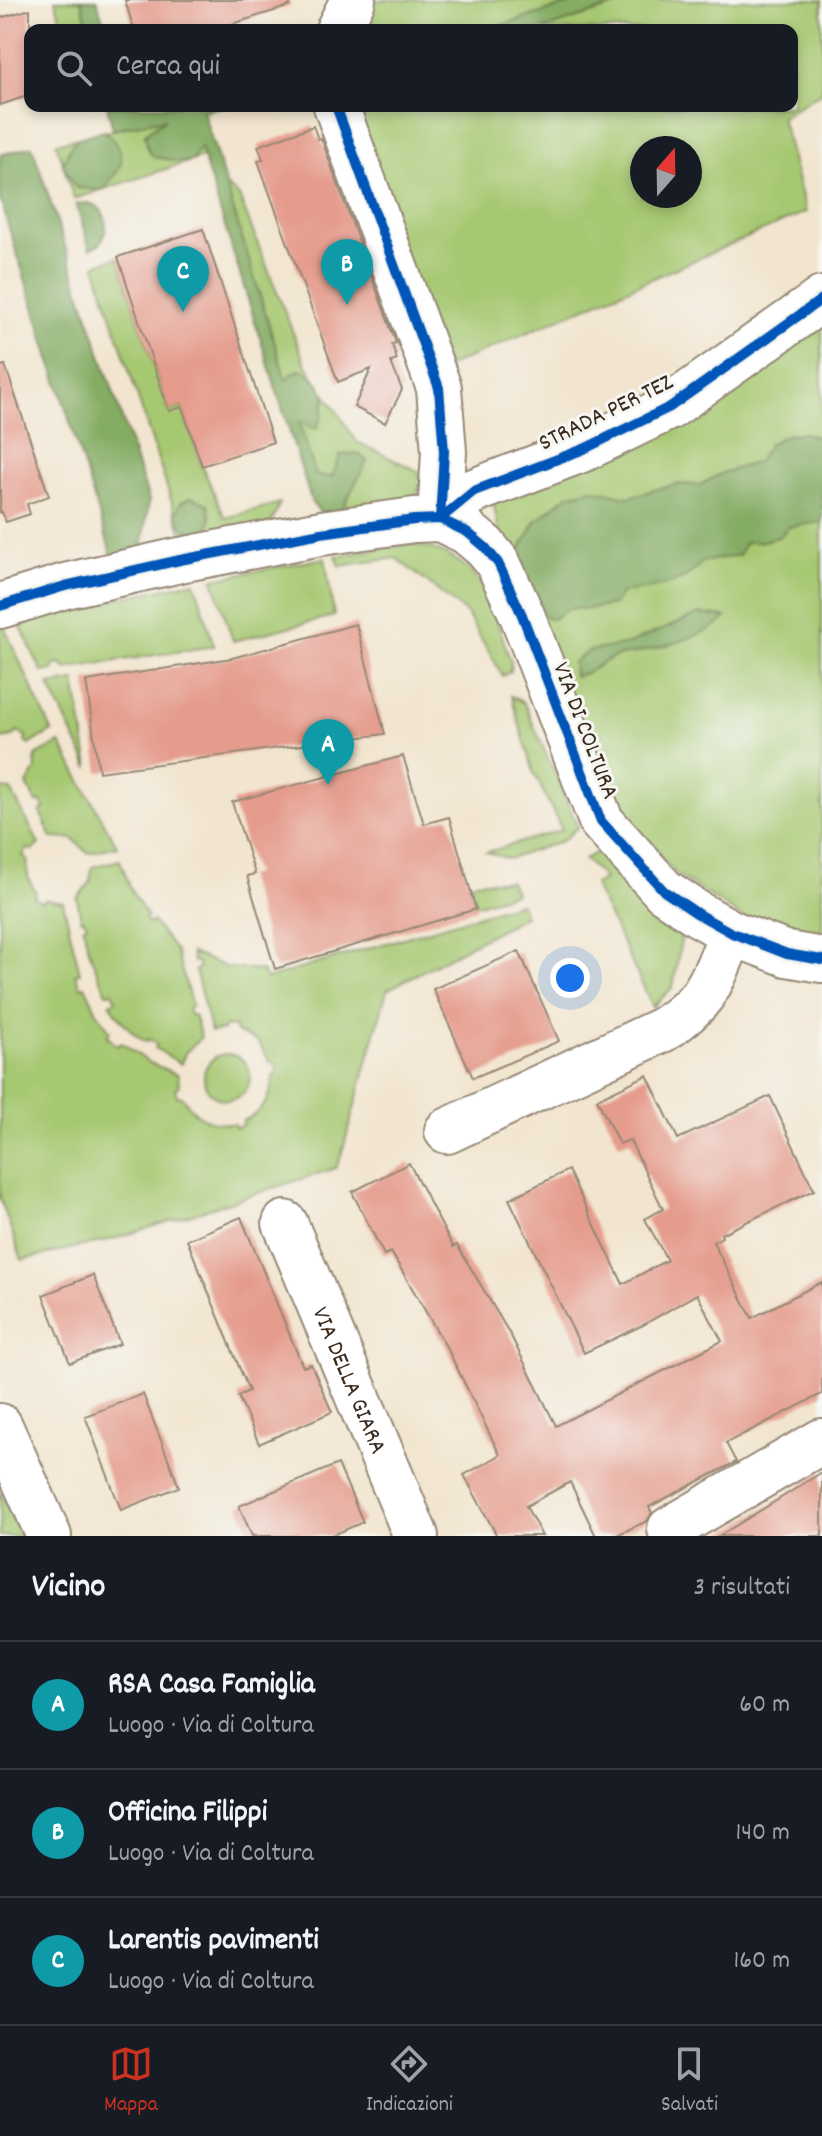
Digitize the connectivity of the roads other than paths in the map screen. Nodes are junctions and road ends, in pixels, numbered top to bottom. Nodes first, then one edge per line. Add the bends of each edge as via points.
1 (353, 0) edge
2 (341, 24) edge
3 (338, 112) edge
4 (822, 299) edge
5 (440, 519) junction
6 (0, 606) edge
7 (732, 933) junction
8 (822, 960) edge
9 (447, 1131) dead end
10 (285, 1223) dead end
11 (0, 1426) edge
12 (822, 1441) edge
13 (672, 1532) edge
14 (49, 1536) edge
15 (416, 1536) edge

1 - 2 street
3 - 5 street via 439,388 444,452
4 - 5 street, STRADA PER TEZ via 670,407 584,449 474,491
5 - 6 street via 321,533 180,560
5 - 7 street, VIA DI COLTURA via 467,532 504,572 601,821 664,891
7 - 8 street, VIA DI COLTURA via 787,954
7 - 9 street via 704,996 684,1016
10 - 15 street, VIA DELLA GIARA
11 - 14 street
12 - 13 street

